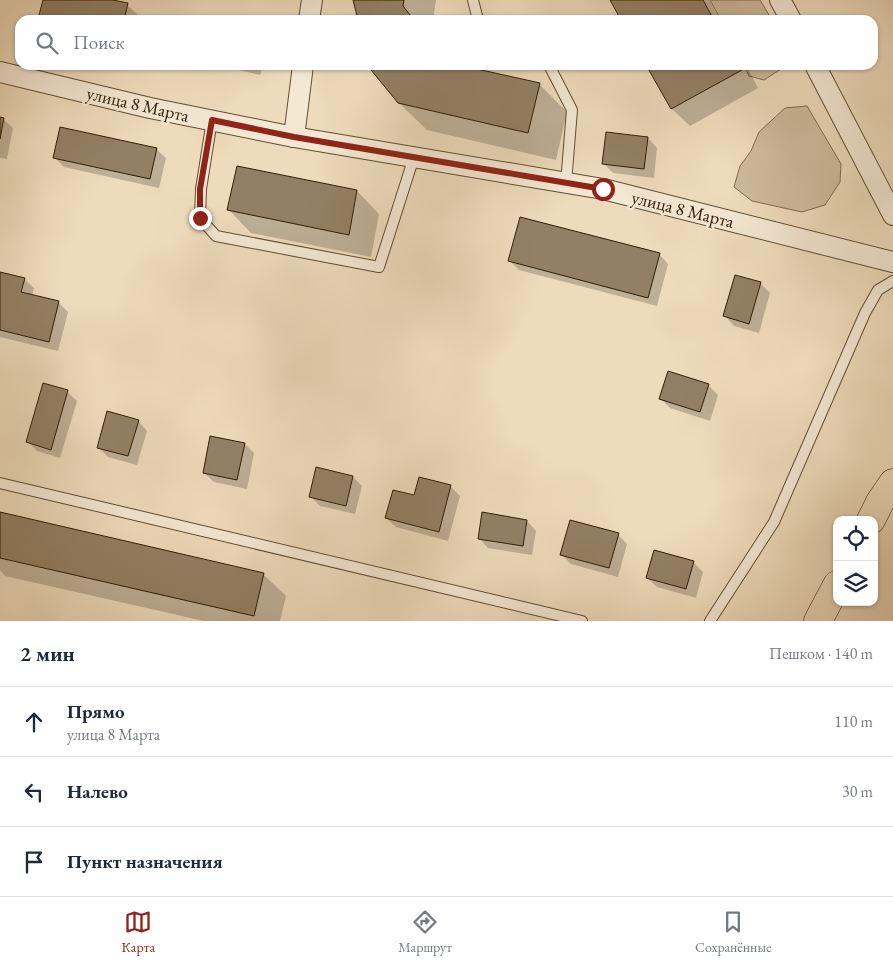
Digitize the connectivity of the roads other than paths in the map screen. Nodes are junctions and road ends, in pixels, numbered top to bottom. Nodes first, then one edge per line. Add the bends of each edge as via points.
1 (312, 0) edge
2 (472, 0) edge
3 (780, 0) edge
4 (310, 15) edge
5 (476, 15) edge
6 (788, 15) edge
7 (302, 70) edge
8 (552, 70) edge
9 (818, 70) edge
10 (0, 72) edge
11 (212, 120) junction
12 (294, 137) junction
13 (414, 157) junction
14 (566, 183) junction
15 (893, 215) edge
16 (893, 262) edge
17 (893, 281) edge
18 (0, 483) edge
19 (893, 484) edge
20 (873, 516) edge
21 (833, 593) edge
22 (582, 621) edge
23 (710, 621) edge
24 (818, 621) edge

1 - 4 street
2 - 5 lane
3 - 6 street
7 - 12 street
8 - 14 lane via 572,110
9 - 15 street
10 - 11 street, улица 8 Марта
11 - 12 street, улица 8 Марта
11 - 13 lane via 200,189 200,218 216,236 379,267
12 - 13 street, улица 8 Марта
13 - 14 street, улица 8 Марта
14 - 16 street, улица 8 Марта via 603,189
17 - 23 lane via 878,290 865,313 774,522
18 - 22 lane
19 - 20 highway
21 - 24 highway

